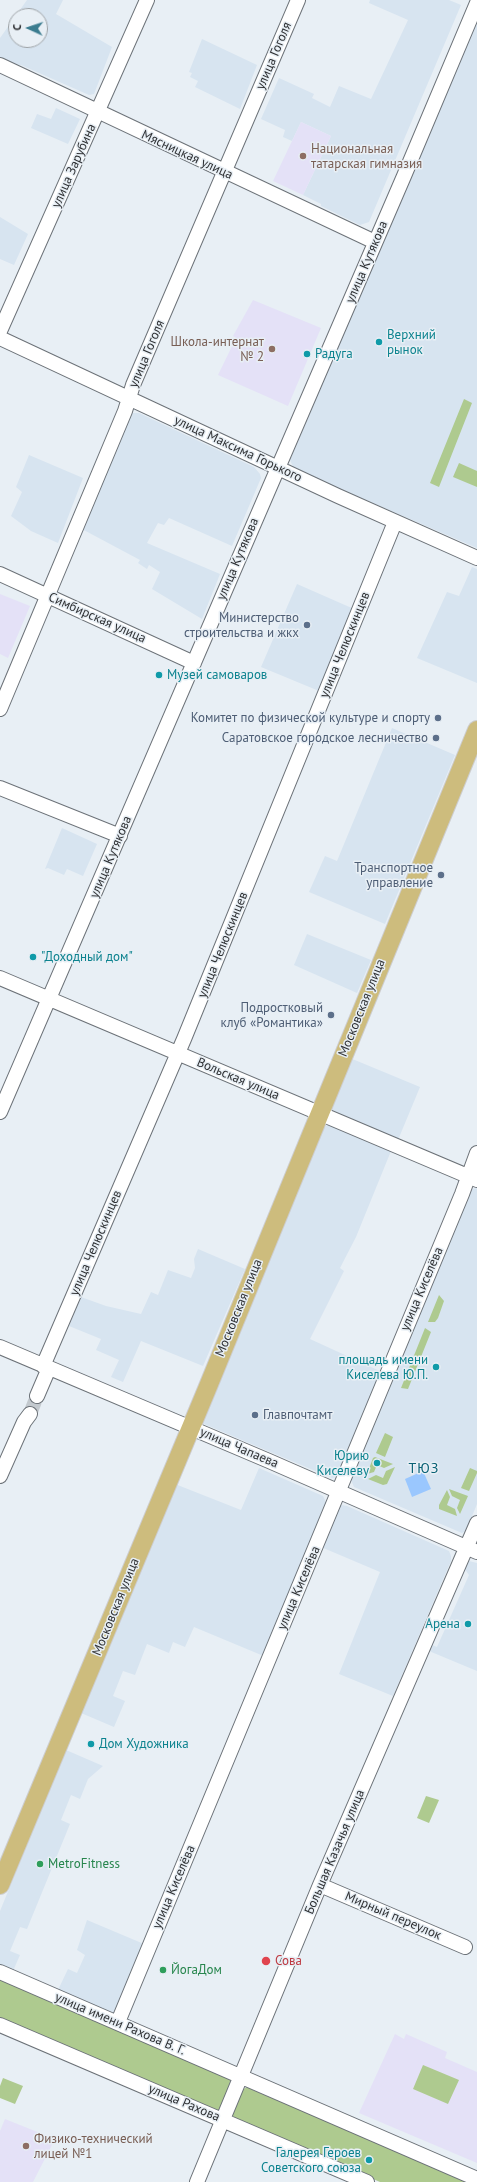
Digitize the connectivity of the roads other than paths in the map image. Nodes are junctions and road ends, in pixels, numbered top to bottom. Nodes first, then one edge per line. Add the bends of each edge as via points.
1 (147, 0) edge
2 (298, 0) edge
3 (477, 5) edge
4 (0, 65) edge
5 (98, 113) junction
6 (225, 172) junction
7 (376, 242) junction
8 (0, 331) edge
9 (0, 338) edge
10 (129, 398) junction
11 (278, 468) junction
12 (395, 522) junction
13 (477, 558) edge
14 (0, 574) edge
15 (47, 595) junction
16 (194, 663) junction
17 (0, 709) edge
18 (477, 730) edge
19 (0, 788) edge
20 (120, 836) junction
21 (0, 978) edge
22 (49, 1000) junction
23 (178, 1054) junction
24 (0, 1112) edge
25 (319, 1113) junction
26 (477, 1153) edge
27 (473, 1178) edge
28 (0, 1347) edge
29 (46, 1367) junction
30 (37, 1396) tunnel mouth
31 (30, 1414) tunnel mouth
32 (190, 1428) junction
33 (0, 1476) edge
34 (338, 1491) junction
35 (477, 1523) edge
36 (472, 1550) edge
37 (0, 1885) edge
38 (320, 1885) junction
39 (465, 1948) dead end
40 (0, 1972) edge
41 (118, 2022) junction
42 (0, 2025) edge
43 (240, 2077) junction
44 (222, 2119) junction
45 (477, 2179) edge
46 (197, 2182) edge
47 (367, 2182) edge

1 - 5 street, улица Зарубина
2 - 6 street, улица Гоголя
3 - 7 street, улица Кутякова
4 - 5 street, Мясницкая улица
5 - 6 street, Мясницкая улица
5 - 8 street, улица Зарубина
6 - 7 street, Мясницкая улица
6 - 10 street, улица Гоголя
7 - 11 street, улица Кутякова
9 - 10 street, улица Максима Горького
10 - 11 street, улица Максима Горького
10 - 15 street, улица Гоголя
11 - 12 street, улица Максима Горького
11 - 16 street, улица Кутякова
12 - 13 street, улица Максима Горького
12 - 23 street, улица Челюскинцев
14 - 15 street, Симбирская улица
15 - 16 street, Симбирская улица
15 - 17 street, улица Гоголя
16 - 20 street, улица Кутякова
18 - 25 main road, Московская улица
19 - 20 street
20 - 22 street, улица Кутякова
21 - 22 street, Вольская улица
22 - 23 street, Вольская улица
22 - 24 street, улица Кутякова
23 - 25 street, Вольская улица
23 - 29 street, улица Челюскинцев
25 - 27 street, Вольская улица
25 - 32 main road, Московская улица
26 - 27 street, улица Киселёва
27 - 34 street, улица Киселёва
28 - 29 street, улица Чапаева
29 - 30 street, улица Челюскинцев
29 - 32 street, улица Чапаева
31 - 33 street
32 - 34 street, улица Чапаева
32 - 37 main road, Московская улица
34 - 36 street, улица Чапаева
34 - 41 street, улица Киселёва
35 - 36 street, Большая Казачья улица
36 - 38 street, Большая Казачья улица
38 - 39 street, Мирный переулок
38 - 43 street, Большая Казачья улица
40 - 41 street, улица имени Рахова В. Г.
41 - 43 street, улица имени Рахова В. Г.
42 - 44 street, улица Рахова
43 - 44 street, Большая Казачья улица
43 - 45 street
44 - 46 street, Большая Казачья улица
44 - 47 street, улица Рахова

